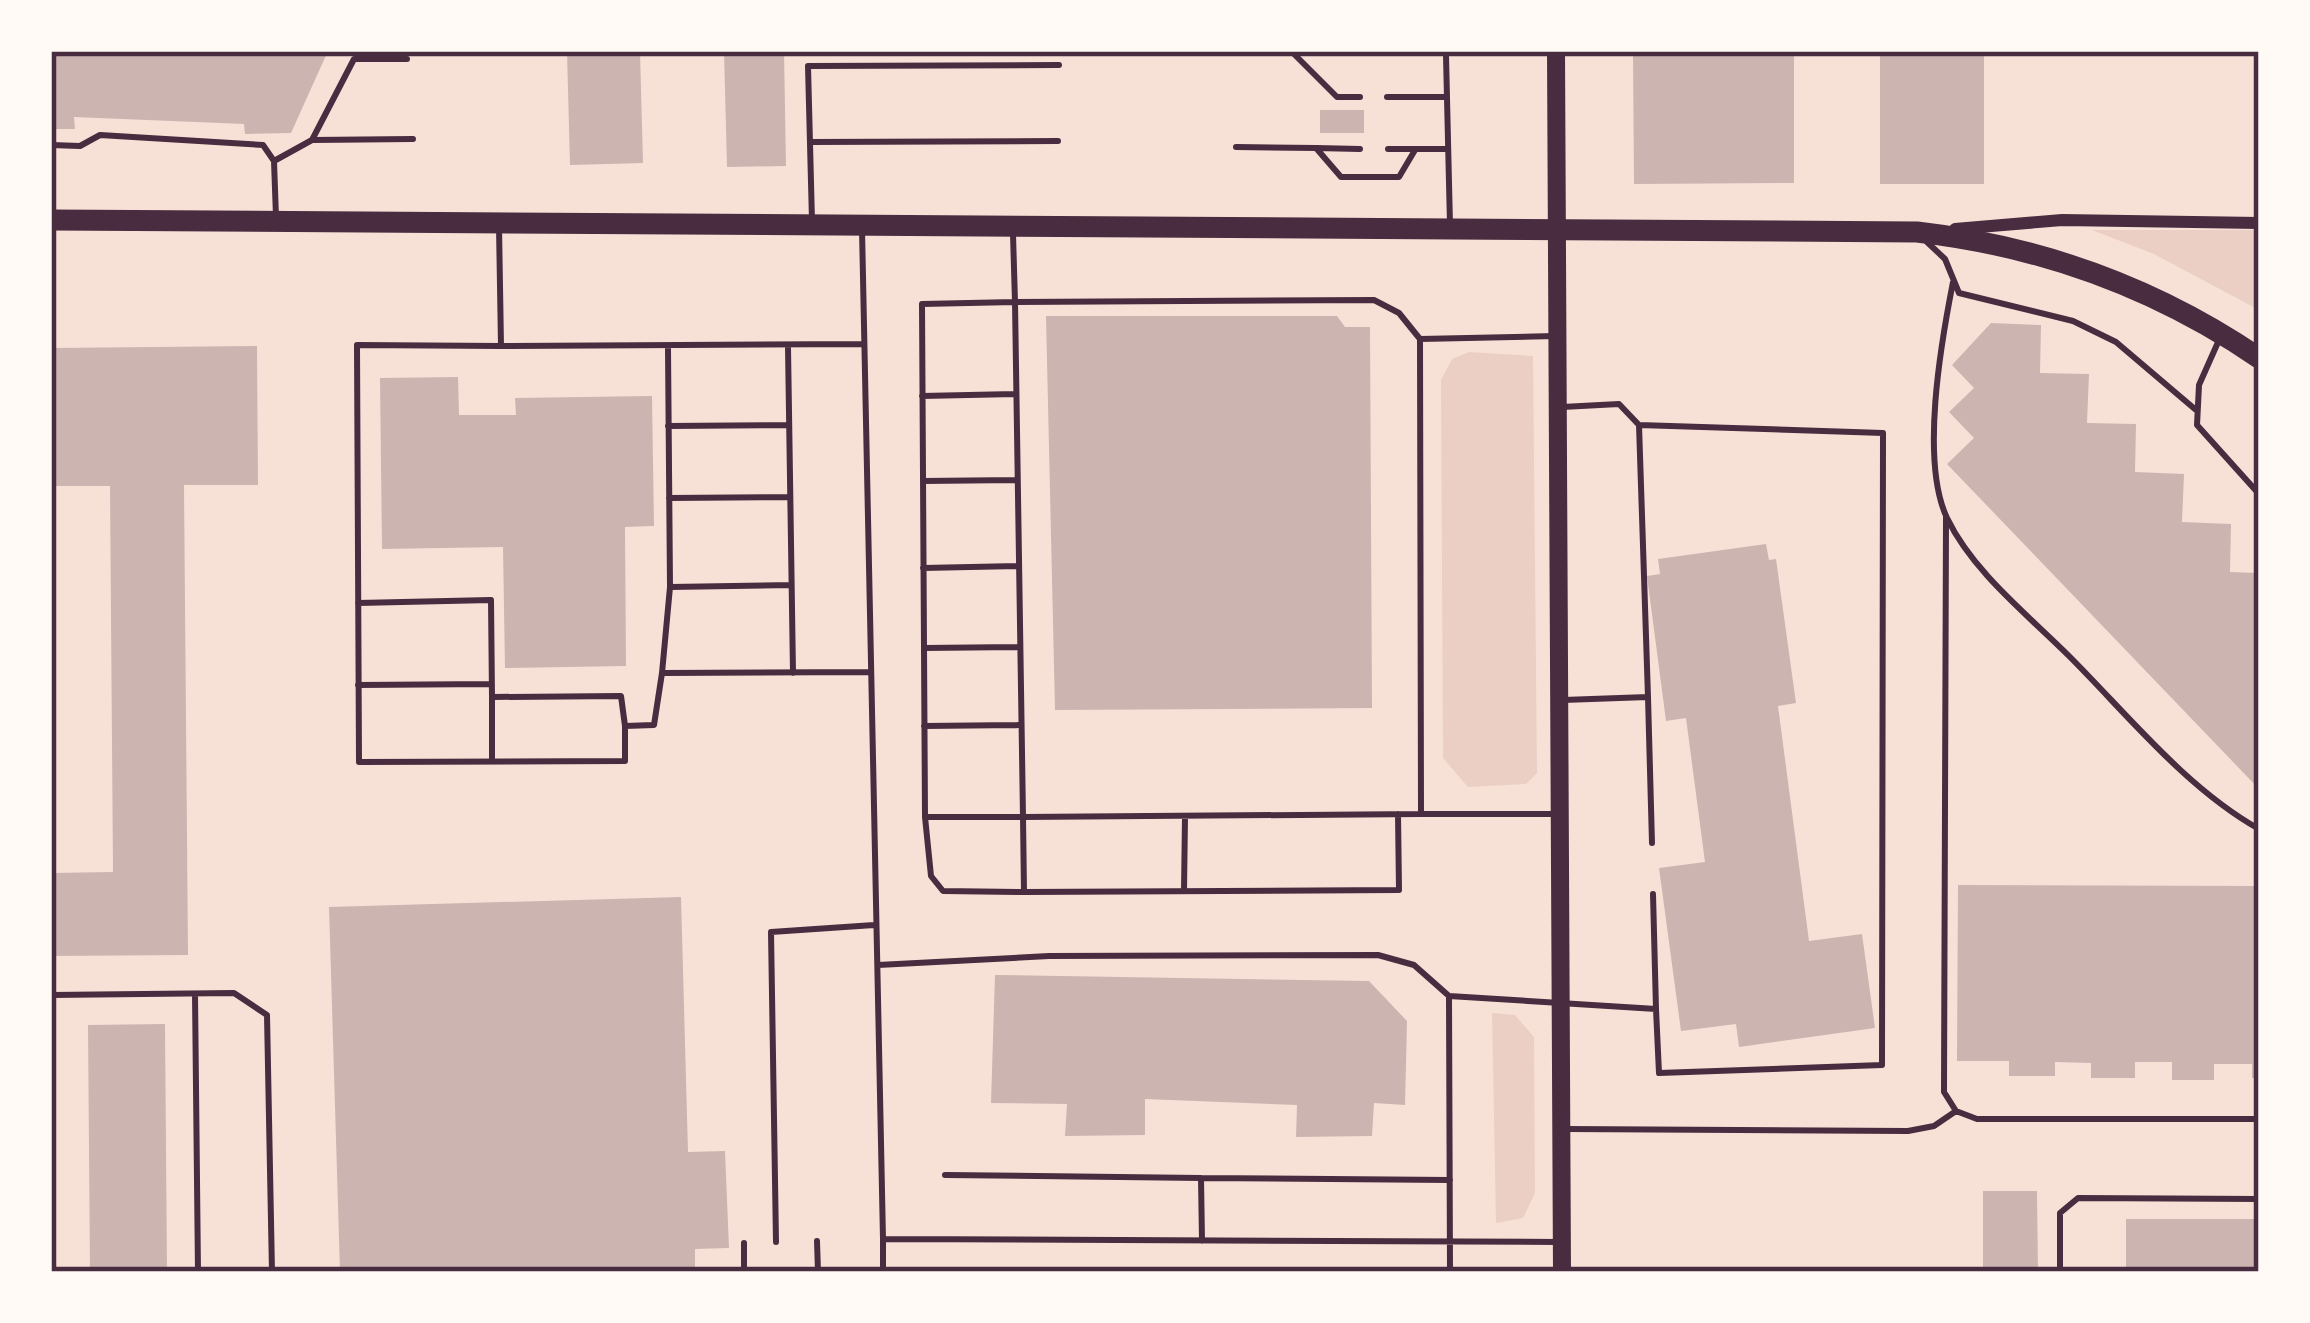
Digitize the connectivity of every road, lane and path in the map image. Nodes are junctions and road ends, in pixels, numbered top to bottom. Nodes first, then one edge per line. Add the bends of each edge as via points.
1 (1556, 51) edge
2 (1293, 53) edge
3 (1446, 56) dead end
4 (407, 59) dead end
5 (1059, 65) dead end
6 (1360, 97) dead end
7 (1387, 97) dead end
8 (1447, 97) junction
9 (413, 139) dead end
10 (312, 140) junction
11 (1058, 141) dead end
12 (810, 142) junction
13 (51, 145) edge
14 (1236, 147) dead end
15 (1316, 148) junction
16 (1360, 149) dead end
17 (1388, 149) dead end
18 (1448, 149) junction
19 (1415, 150) junction
20 (274, 160) junction
21 (51, 220) edge
22 (276, 221) junction
23 (499, 223) junction
24 (2259, 223) edge
25 (812, 225) junction
26 (862, 225) junction
27 (1013, 226) junction
28 (1450, 229) junction
29 (1559, 230) junction
30 (1917, 232) junction
31 (1953, 282) junction
32 (1015, 302) junction
33 (2222, 333) junction
34 (1559, 336) junction
35 (1420, 339) junction
36 (862, 344) junction
37 (501, 346) junction
38 (788, 347) junction
39 (668, 348) junction
40 (2259, 358) edge
41 (1016, 394) junction
42 (922, 396) junction
43 (1559, 407) junction
44 (2196, 410) junction
45 (789, 424) junction
46 (1640, 425) junction
47 (668, 426) junction
48 (1017, 480) junction
49 (923, 481) junction
50 (2259, 494) edge
51 (790, 497) junction
52 (669, 498) junction
53 (1946, 517) junction
54 (1019, 566) junction
55 (923, 568) junction
56 (791, 585) junction
57 (670, 587) junction
58 (358, 603) junction
59 (1020, 647) junction
60 (924, 648) junction
61 (871, 672) junction
62 (662, 673) junction
63 (793, 673) junction
64 (491, 684) junction
65 (358, 685) junction
66 (492, 697) junction
67 (1648, 697) junction
68 (1558, 701) junction
69 (1021, 724) junction
70 (625, 726) junction
71 (924, 726) junction
72 (492, 761) junction
73 (1398, 814) junction
74 (1421, 814) junction
75 (1558, 814) junction
76 (1185, 816) junction
77 (925, 817) junction
78 (1022, 817) junction
79 (2259, 829) edge
80 (1652, 843) dead end
81 (1184, 891) junction
82 (1024, 892) junction
83 (1653, 894) dead end
84 (874, 925) junction
85 (877, 965) junction
86 (195, 993) junction
87 (51, 995) edge
88 (1449, 996) junction
89 (1559, 1005) junction
90 (1656, 1009) junction
91 (1956, 1111) junction
92 (2259, 1119) edge
93 (1562, 1129) junction
94 (945, 1175) dead end
95 (1201, 1178) junction
96 (1450, 1180) junction
97 (2259, 1199) edge
98 (883, 1239) junction
99 (817, 1241) dead end
100 (1202, 1241) junction
101 (776, 1242) dead end
102 (1562, 1242) junction
103 (744, 1243) dead end
104 (1450, 1243) junction
105 (198, 1272) edge
106 (272, 1272) edge
107 (744, 1272) edge
108 (818, 1272) edge
109 (883, 1272) edge
110 (1450, 1272) edge
111 (1562, 1272) edge
112 (2060, 1272) edge

1 - 29 main road
2 - 6 lane via 1336,97
3 - 8 lane
4 - 10 lane via 354,59
5 - 12 lane via 808,66
7 - 8 lane
8 - 18 lane
9 - 10 lane
10 - 20 lane
11 - 12 lane
12 - 25 lane
13 - 20 lane via 80,146 100,135 263,145
14 - 15 lane
15 - 16 lane
15 - 19 lane via 1341,178 1400,177
17 - 19 lane
18 - 19 lane
18 - 28 lane
20 - 22 lane
21 - 22 main road
22 - 23 main road
23 - 25 main road
23 - 37 lane
24 - 30 street via 2062,220
25 - 26 main road
26 - 27 main road
26 - 36 lane
27 - 28 main road
27 - 32 lane
28 - 29 main road
29 - 30 main road
29 - 34 main road
30 - 31 lane via 1945,259
30 - 33 main road via 2074,265
31 - 44 lane via 1966,297 2017,304 2116,342
31 - 53 lane via 1935,370
32 - 35 lane via 1374,300 1399,313
32 - 41 lane
32 - 42 lane via 922,304
33 - 40 main road
33 - 44 lane
34 - 35 lane
34 - 43 main road
35 - 74 lane
36 - 38 lane
36 - 61 lane
37 - 39 lane
37 - 58 lane via 357,345
38 - 39 lane
38 - 45 lane
39 - 47 lane
41 - 42 lane
41 - 48 lane
42 - 49 lane
43 - 46 lane via 1619,404
43 - 68 main road
44 - 50 lane via 2204,439
45 - 47 lane
45 - 51 lane
46 - 67 lane
46 - 90 lane via 1882,433 1882,1065 1659,1073
47 - 52 lane
48 - 49 lane
48 - 54 lane
49 - 55 lane
51 - 52 lane
51 - 56 lane
52 - 57 lane
53 - 79 lane via 1983,569 2201,789
53 - 91 lane via 1940,1064
54 - 55 lane
54 - 59 lane
55 - 60 lane
56 - 57 lane
56 - 63 lane
57 - 62 lane
58 - 64 lane via 491,600
58 - 65 lane
59 - 60 lane
59 - 69 lane
60 - 71 lane
61 - 63 lane
61 - 84 lane
62 - 63 lane
62 - 70 lane via 654,725
64 - 65 lane
64 - 66 lane
65 - 72 lane via 359,762
66 - 70 lane via 621,696
66 - 72 lane
67 - 68 lane
67 - 80 lane
68 - 75 main road
69 - 71 lane
69 - 78 lane
70 - 72 lane via 626,761
71 - 77 lane
73 - 74 lane
73 - 76 lane
73 - 81 lane via 1399,890
74 - 75 lane
75 - 89 main road
76 - 78 lane
76 - 81 lane
77 - 78 lane
77 - 82 lane via 932,876 943,891
78 - 82 lane
81 - 82 lane
83 - 90 lane
84 - 85 lane
84 - 101 lane via 771,932
85 - 88 lane via 1378,955 1414,965
85 - 98 lane
86 - 87 lane
86 - 105 lane
86 - 106 lane via 234,993 267,1015
88 - 89 lane
88 - 96 lane
89 - 90 lane
89 - 93 main road
91 - 92 lane via 1977,1119
91 - 93 lane via 1909,1131
93 - 102 main road
94 - 95 lane
95 - 96 lane
95 - 100 lane
96 - 104 lane
97 - 112 lane via 2078,1198 2060,1213
98 - 100 lane
98 - 109 lane
99 - 108 lane
100 - 104 lane
102 - 104 lane
102 - 111 main road
103 - 107 lane
104 - 110 lane

